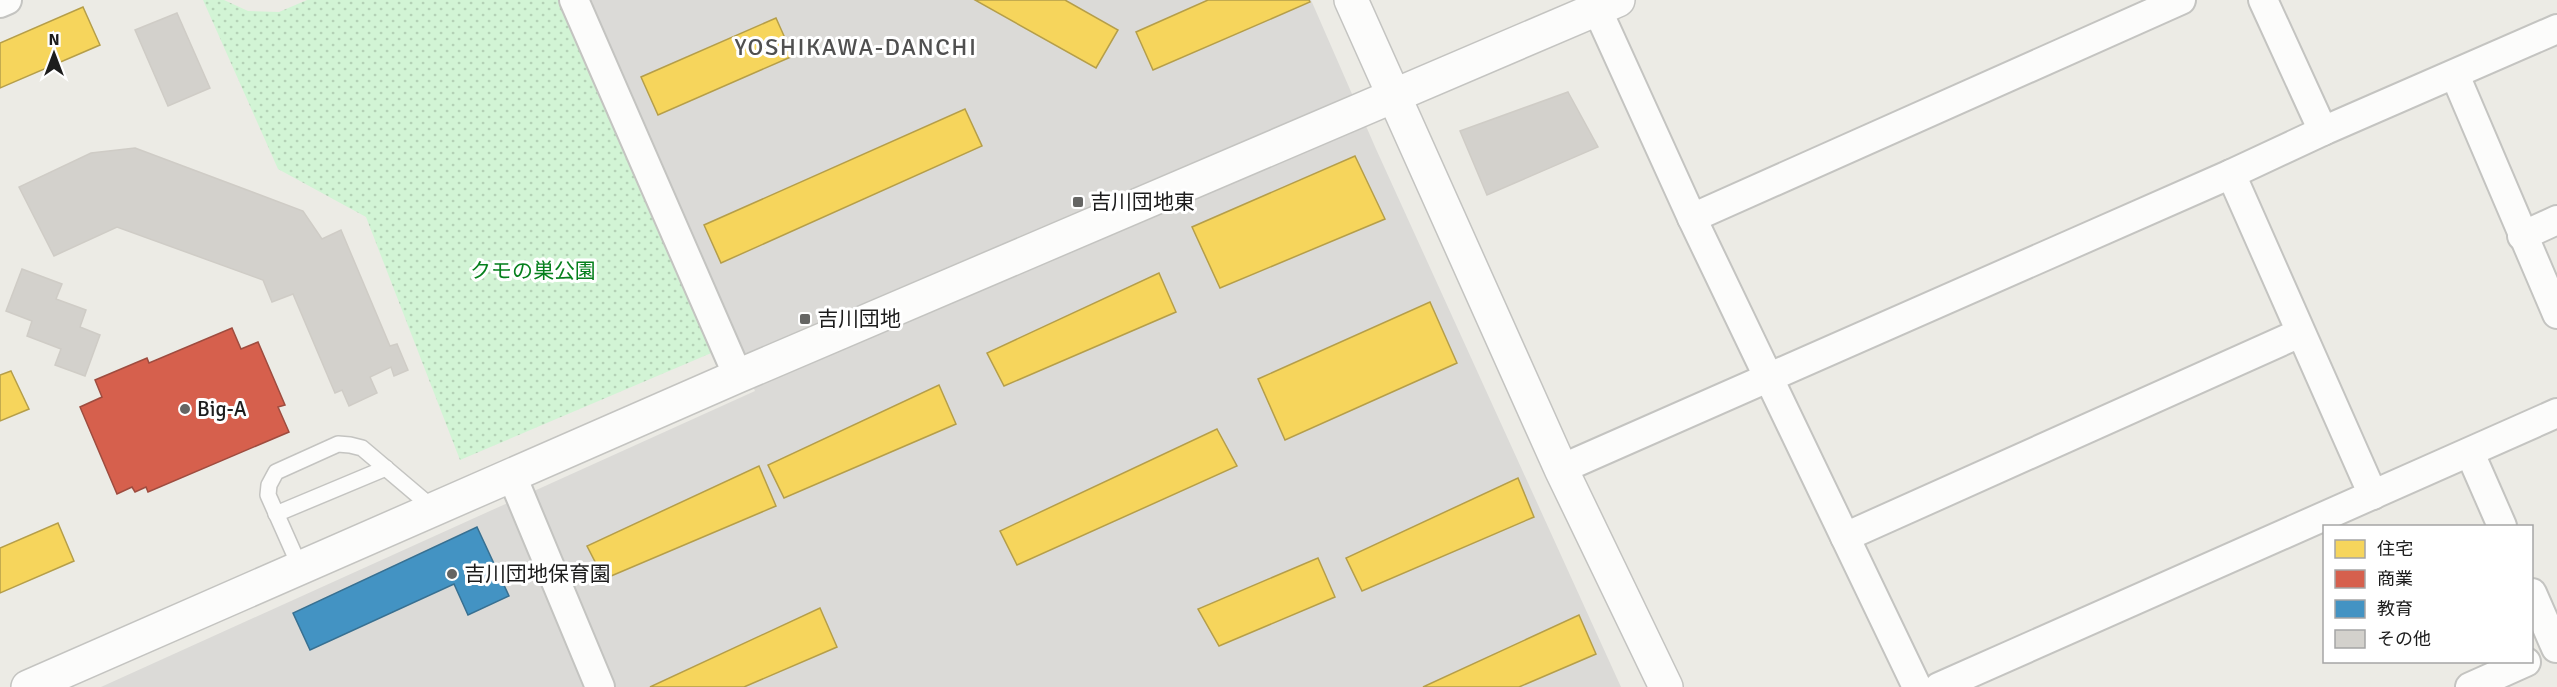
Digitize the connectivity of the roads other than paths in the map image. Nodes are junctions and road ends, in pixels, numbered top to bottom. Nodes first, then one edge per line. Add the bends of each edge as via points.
1 (7, 0) edge
2 (574, 0) edge
3 (1351, 0) edge
4 (2181, 0) edge
5 (2263, 0) edge
6 (0, 3) edge
7 (1608, 5) edge
8 (2557, 29) edge
9 (2455, 75) junction
10 (1394, 96) junction
11 (2323, 131) junction
12 (2231, 174) junction
13 (1692, 218) junction
14 (2557, 220) edge
15 (2522, 236) junction
16 (2557, 314) edge
17 (2300, 333) junction
18 (738, 376) junction
19 (1769, 378) junction
20 (2557, 413) edge
21 (2470, 453) junction
22 (386, 468) junction
23 (1561, 469) junction
24 (512, 476) junction
25 (2373, 495) junction
26 (435, 509) junction
27 (276, 514) junction
28 (2502, 525) edge
29 (1845, 537) junction
30 (300, 567) junction
31 (2533, 597) edge
32 (2548, 651) edge
33 (2524, 663) edge
34 (27, 687) edge
35 (600, 687) edge
36 (1666, 687) edge
37 (1917, 687) edge
38 (1939, 687) edge
39 (2470, 687) edge

1 - 6 street
2 - 18 street
3 - 10 street
4 - 13 street
5 - 11 street
7 - 10 street
7 - 13 street
8 - 9 street
9 - 11 street
9 - 15 street
10 - 18 street
10 - 23 street
11 - 12 street
12 - 17 street
12 - 19 street
13 - 19 street
14 - 15 street
15 - 16 street
17 - 25 street
17 - 29 street
18 - 24 street
19 - 23 street
19 - 29 street
20 - 21 street
21 - 25 street
21 - 28 street
22 - 26 lane
22 - 27 lane
22 - 27 lane via 362,448 338,444 276,472 268,495
23 - 36 street
24 - 26 street
24 - 35 street
25 - 38 street
26 - 30 street
27 - 30 lane
29 - 37 street
30 - 34 street
31 - 32 street
33 - 39 street

